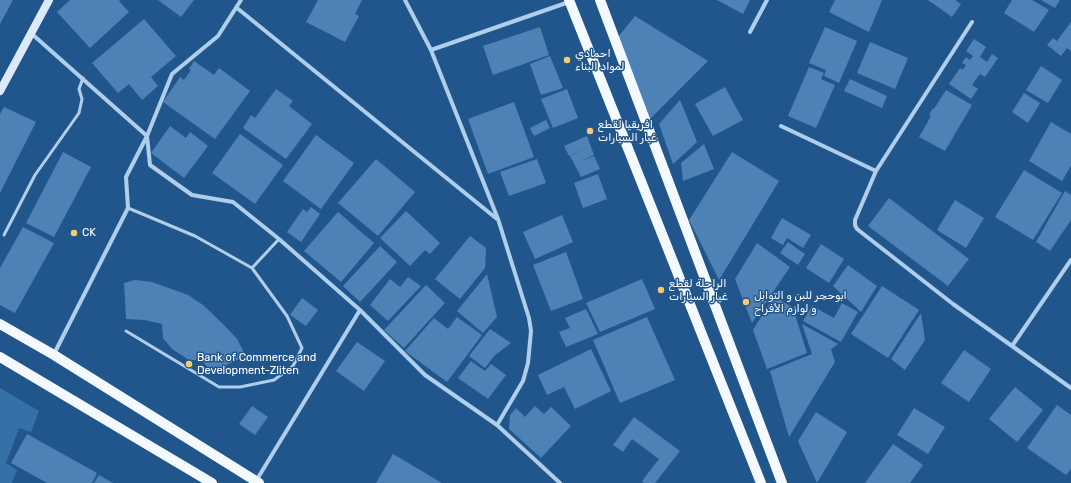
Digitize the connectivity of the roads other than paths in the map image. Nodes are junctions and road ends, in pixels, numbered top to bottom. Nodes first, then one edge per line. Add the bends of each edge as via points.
1 (49, 0) edge
2 (241, 0) edge
3 (405, 0) edge
4 (600, 0) edge
5 (767, 0) edge
6 (570, 1) edge
7 (237, 8) junction
8 (972, 22) dead end
9 (750, 32) dead end
10 (32, 34) junction
11 (431, 50) junction
12 (83, 78) junction
13 (0, 91) edge
14 (781, 126) dead end
15 (147, 136) junction
16 (876, 171) junction
17 (128, 208) junction
18 (498, 219) junction
19 (4, 235) dead end
20 (279, 239) junction
21 (1071, 260) edge
22 (252, 268) junction
23 (360, 310) junction
24 (0, 324) edge
25 (126, 331) dead end
26 (1012, 346) junction
27 (54, 355) junction
28 (0, 357) edge
29 (1071, 388) edge
30 (497, 425) junction
31 (257, 482) edge
32 (212, 483) edge
33 (560, 483) edge
34 (761, 483) edge
35 (782, 483) edge

1 - 10 street
2 - 7 street
3 - 11 street
4 - 35 main road
5 - 9 street
6 - 11 street
6 - 34 main road
7 - 15 street via 218,36 172,74
7 - 18 street
8 - 16 street
10 - 12 street
10 - 13 street
11 - 18 street
12 - 15 street
12 - 19 lane via 79,89 82,99 79,113 35,175
14 - 16 street
15 - 17 street via 126,177
15 - 20 street via 150,165 192,195 233,202
16 - 26 street via 856,220 857,229 953,304
17 - 22 lane via 195,236
17 - 27 street
18 - 30 street via 531,331 528,363 523,381
20 - 22 lane
20 - 23 street
21 - 26 street
22 - 25 lane via 288,316 302,348 293,366 274,380 240,387 219,387
23 - 30 street via 425,375
23 - 31 street
24 - 27 main road
26 - 29 street
27 - 31 main road
28 - 32 main road
30 - 33 street

